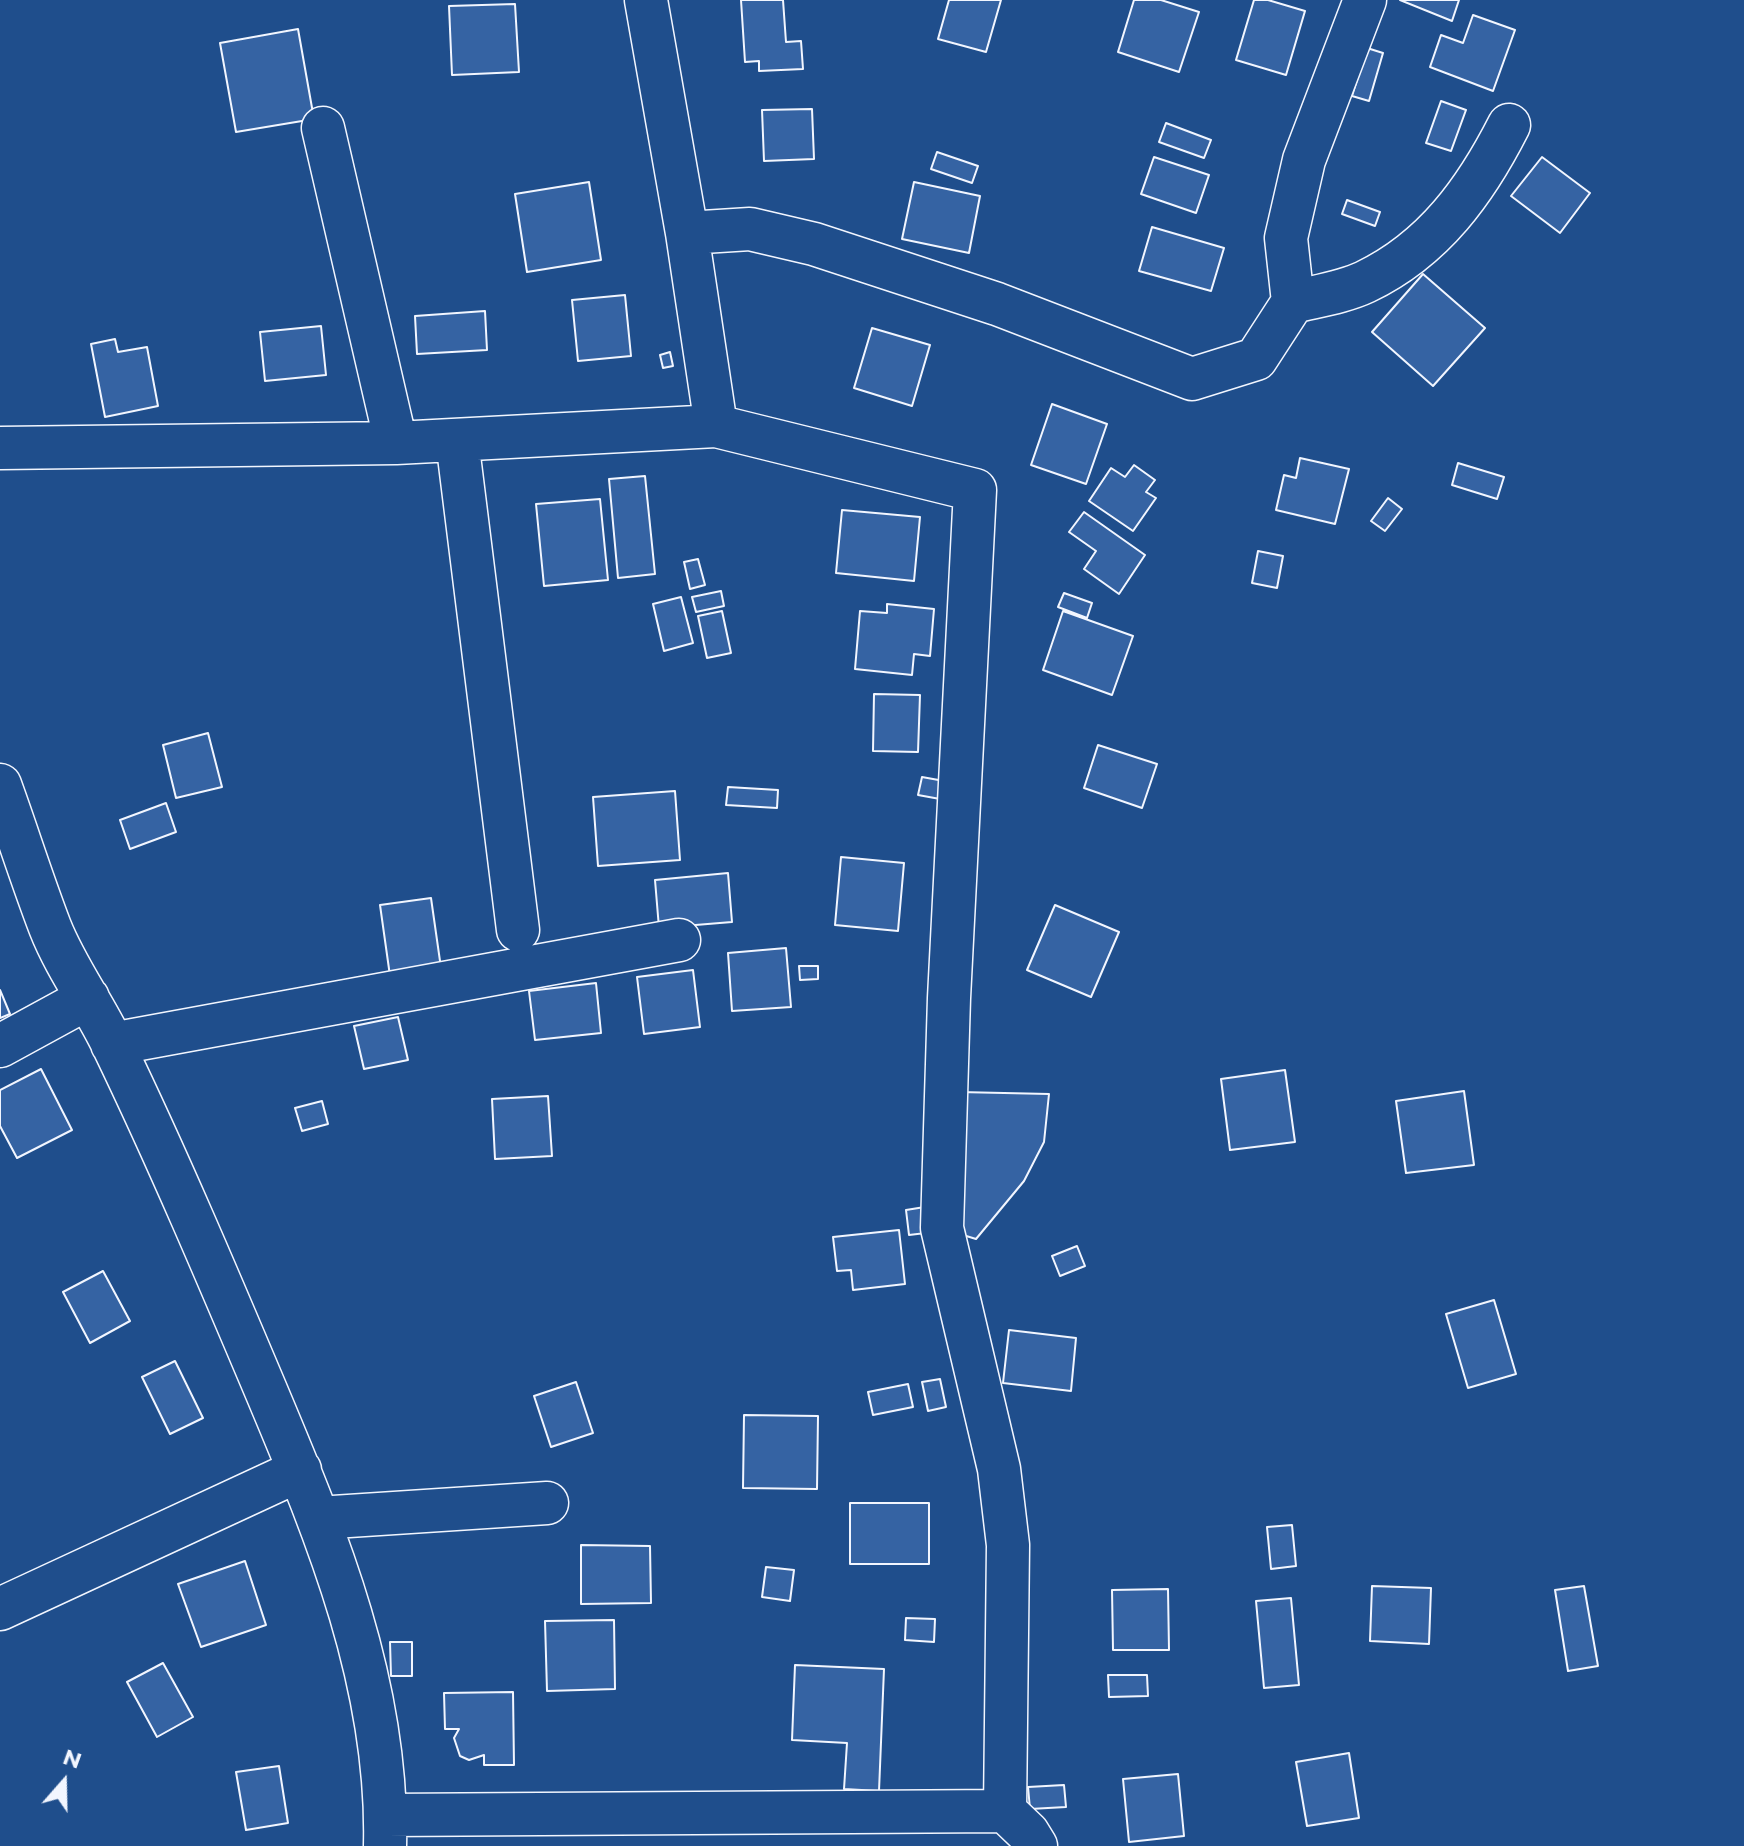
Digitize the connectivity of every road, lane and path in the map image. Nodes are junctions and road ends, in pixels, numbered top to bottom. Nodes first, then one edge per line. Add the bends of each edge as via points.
1 (646, 0) edge
2 (1365, 0) edge
3 (1509, 125) dead end
4 (323, 128) dead end
5 (687, 233) junction
6 (1293, 302) junction
7 (716, 426) junction
8 (457, 440) junction
9 (396, 443) junction
10 (0, 448) edge
11 (0, 785) edge
12 (518, 930) dead end
13 (679, 940) dead end
14 (88, 998) junction
15 (112, 1044) junction
16 (0, 1046) edge
17 (300, 1470) junction
18 (547, 1503) dead end
19 (318, 1518) junction
20 (0, 1609) edge
21 (1005, 1811) junction
22 (385, 1831) edge
23 (1036, 1846) edge

1 - 5 street
2 - 6 street via 1304,160 1286,238
3 - 6 street via 1482,179 1403,261 1363,283
4 - 9 street
5 - 6 street via 750,229 814,244 997,304 1192,379 1256,359
5 - 7 street
7 - 8 street
7 - 21 street via 975,490 942,1228 999,1469 1008,1545
8 - 9 street
8 - 12 street
9 - 10 street
11 - 14 street via 51,931
13 - 15 street
14 - 15 street
14 - 16 street
15 - 17 street
17 - 19 street
17 - 20 street
18 - 19 street
19 - 22 street via 357,1626 376,1724
21 - 22 street
21 - 23 street

